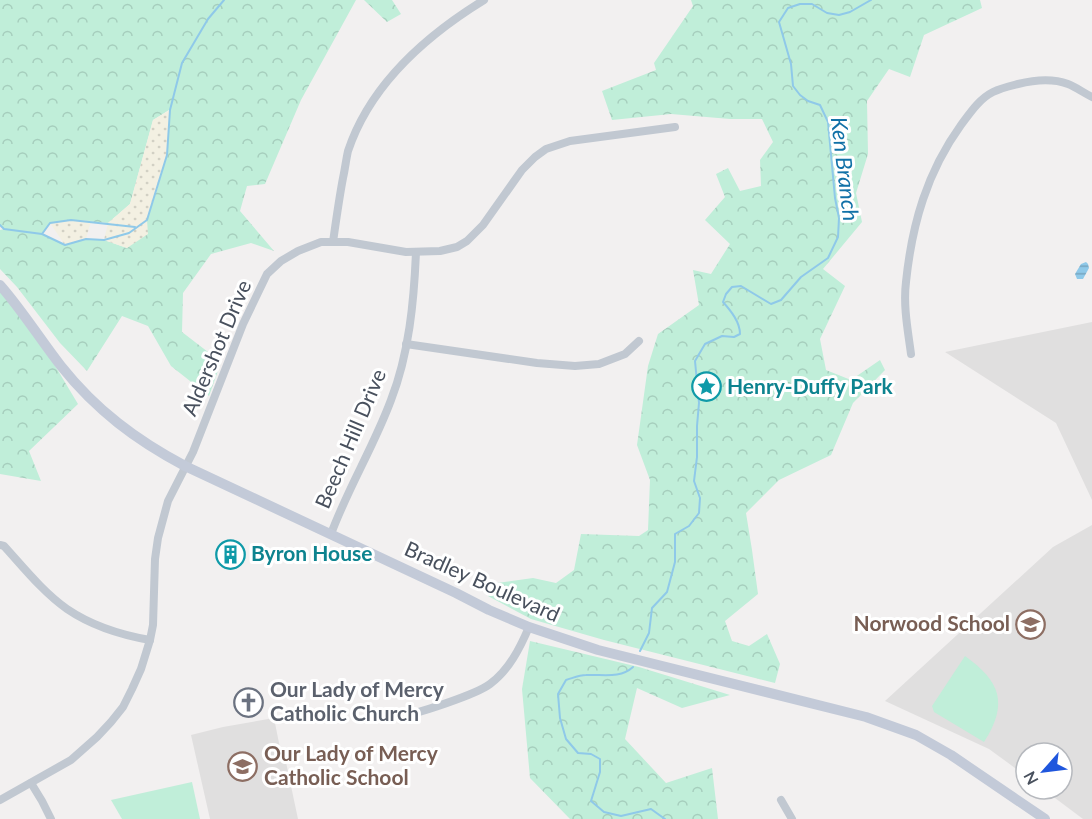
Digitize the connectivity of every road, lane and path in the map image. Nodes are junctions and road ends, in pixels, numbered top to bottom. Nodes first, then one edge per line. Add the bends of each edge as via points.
1 (484, 0) edge
2 (1092, 97) edge
3 (675, 127) dead end
4 (333, 242) junction
5 (416, 252) junction
6 (0, 285) edge
7 (639, 341) dead end
8 (406, 344) junction
9 (911, 354) dead end
10 (185, 466) junction
11 (331, 534) junction
12 (0, 545) edge
13 (529, 627) junction
14 (150, 640) junction
15 (381, 714) dead end
16 (31, 783) junction
17 (0, 800) edge
18 (781, 800) dead end
19 (51, 819) edge
20 (792, 819) edge
21 (1045, 819) edge

1 - 4 street via 455,18 379,90 348,152
2 - 9 street via 1068,84 1048,80 1006,87 991,93 974,108 947,145 930,178 910,247 905,285
3 - 5 street, Aldershot Drive via 570,141 546,149 522,170 467,241 440,251
4 - 5 street, Aldershot Drive
4 - 10 street, Aldershot Drive via 298,251 267,274
5 - 8 street, Beech Hill Drive
6 - 10 main road, Bradley Boulevard via 91,400 123,428
7 - 8 street via 625,354 598,364 575,366
8 - 11 street, Beech Hill Drive via 391,401
10 - 11 main road, Bradley Boulevard
10 - 14 street, Aldershot Drive via 168,501 158,537
11 - 13 main road, Bradley Boulevard
12 - 14 street via 66,608 96,626
13 - 15 street via 506,669 490,684 424,710 400,716
13 - 21 main road, Bradley Boulevard via 605,652 866,717 916,735
14 - 16 street, Aldershot Drive via 132,689 111,722 72,760
16 - 17 street, Aldershot Drive
16 - 19 street
18 - 20 street

